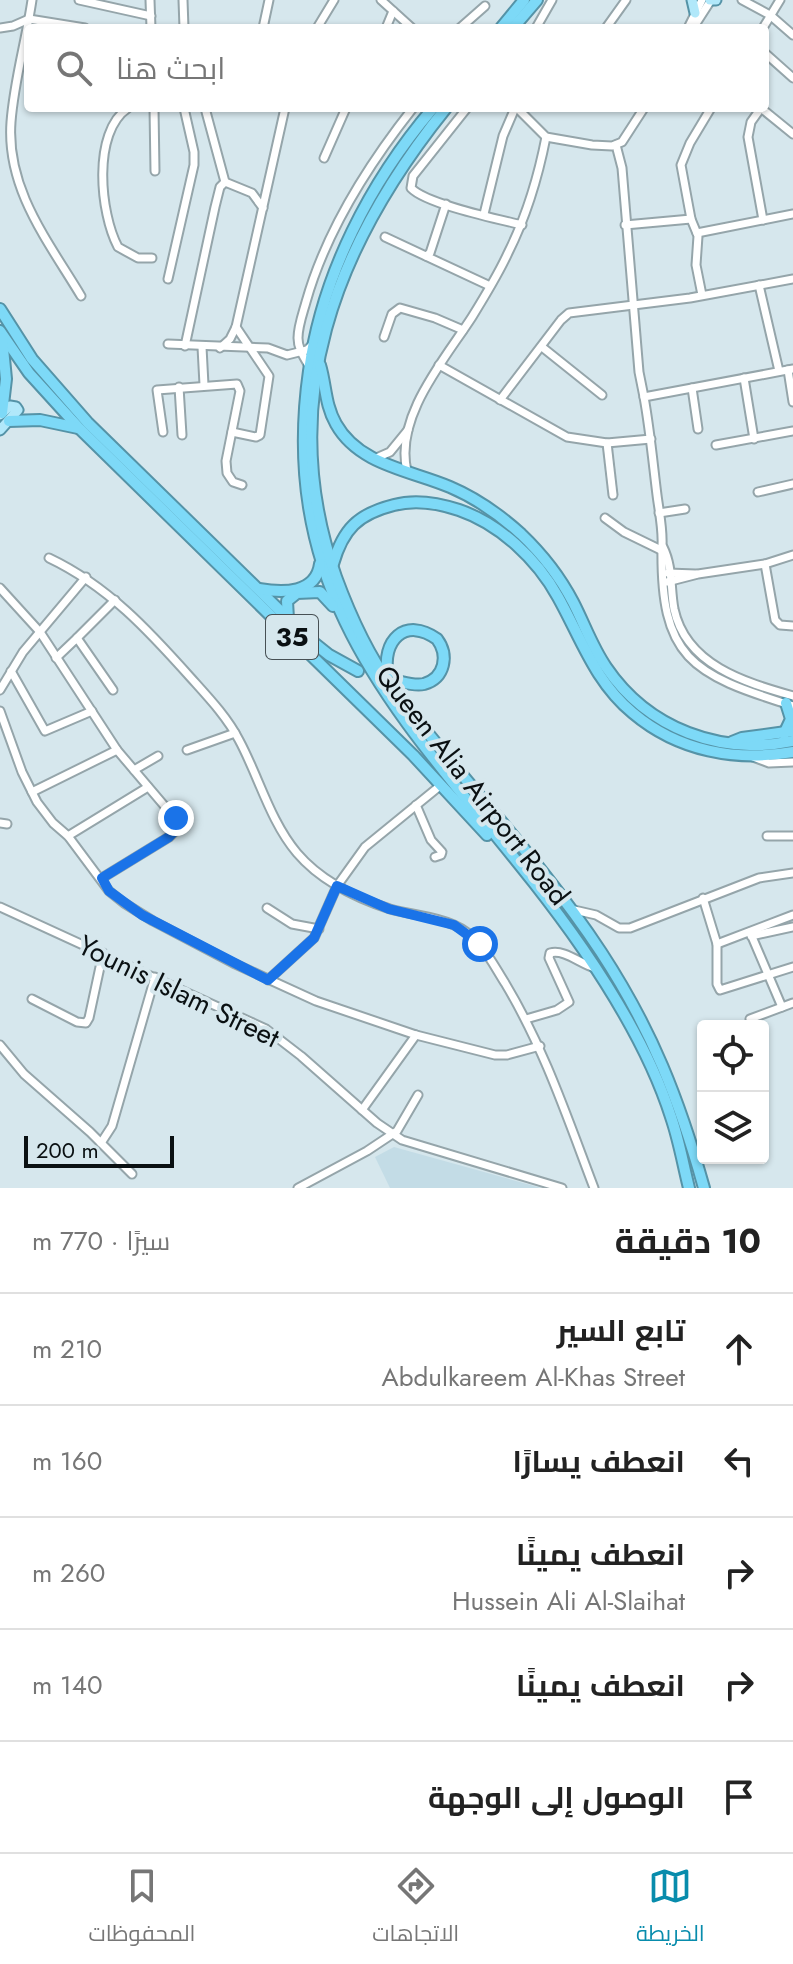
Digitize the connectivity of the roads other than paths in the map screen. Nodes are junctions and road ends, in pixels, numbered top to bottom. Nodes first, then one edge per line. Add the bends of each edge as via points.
1 (32, 0) edge
2 (79, 0) edge
3 (150, 0) edge
4 (183, 0) edge
5 (269, 0) edge
6 (334, 0) edge
7 (381, 0) edge
8 (524, 0) edge
9 (537, 0) edge
10 (552, 0) edge
11 (626, 0) edge
12 (692, 0) edge
13 (702, 0) edge
14 (712, 0) edge
15 (780, 0) edge
16 (743, 1) edge
17 (485, 6) dead end
18 (393, 11) junction
19 (695, 13) junction
20 (770, 15) junction
21 (151, 16) junction
22 (29, 19) junction
23 (28, 24) edge
24 (60, 24) edge
25 (151, 24) edge
26 (184, 24) edge
27 (264, 24) edge
28 (319, 24) edge
29 (388, 24) edge
30 (408, 24) edge
31 (465, 24) edge
32 (504, 24) edge
33 (516, 24) edge
34 (538, 24) edge
35 (609, 24) edge
36 (692, 24) edge
37 (694, 24) edge
38 (765, 24) edge
39 (0, 28) edge
40 (793, 35) edge
41 (24, 47) edge
42 (769, 57) edge
43 (793, 78) edge
44 (124, 112) edge
45 (154, 112) edge
46 (185, 112) edge
47 (206, 112) edge
48 (284, 112) edge
49 (344, 112) edge
50 (410, 112) edge
51 (430, 112) edge
52 (443, 112) edge
53 (464, 112) edge
54 (514, 112) edge
55 (520, 112) edge
56 (641, 112) edge
57 (709, 112) edge
58 (758, 112) edge
59 (766, 112) edge
60 (793, 134) edge
61 (546, 137) junction
62 (619, 143) junction
63 (324, 158) dead end
64 (155, 171) dead end
65 (270, 178) junction
66 (225, 182) junction
67 (247, 191) junction
68 (446, 204) junction
69 (263, 208) junction
70 (484, 214) junction
71 (793, 214) edge
72 (691, 219) junction
73 (763, 220) junction
74 (522, 225) junction
75 (625, 225) junction
76 (697, 233) junction
77 (385, 237) dead end
78 (426, 256) junction
79 (152, 258) dead end
80 (168, 279) dead end
81 (793, 279) edge
82 (759, 285) junction
83 (490, 286) junction
84 (702, 295) junction
85 (81, 296) dead end
86 (635, 305) junction
87 (0, 309) edge
88 (236, 327) junction
89 (463, 330) junction
90 (0, 331) edge
91 (384, 337) dead end
92 (314, 343) junction
93 (168, 344) dead end
94 (185, 346) junction
95 (202, 347) junction
96 (542, 347) junction
97 (220, 348) junction
98 (251, 349) junction
99 (300, 352) junction
100 (314, 363) junction
101 (439, 365) junction
102 (787, 370) edge
103 (744, 378) junction
104 (204, 385) junction
105 (179, 387) junction
106 (692, 388) junction
107 (602, 395) dead end
108 (644, 397) junction
109 (500, 400) junction
110 (793, 402) edge
111 (4, 416) edge
112 (79, 428) junction
113 (698, 429) dead end
114 (0, 430) edge
115 (408, 430) junction
116 (793, 431) edge
117 (163, 432) dead end
118 (232, 432) junction
119 (182, 435) dead end
120 (651, 439) junction
121 (754, 439) junction
122 (607, 443) junction
123 (716, 445) dead end
124 (373, 459) junction
125 (407, 471) junction
126 (793, 484) edge
127 (242, 485) dead end
128 (758, 492) dead end
129 (613, 495) dead end
130 (685, 509) dead end
131 (659, 513) junction
132 (605, 518) dead end
133 (663, 549) junction
134 (793, 555) edge
135 (49, 558) dead end
136 (321, 559) junction
137 (765, 564) junction
138 (332, 566) junction
139 (86, 577) junction
140 (666, 578) junction
141 (0, 588) edge
142 (257, 589) junction
143 (8, 595) junction
144 (115, 600) junction
145 (0, 603) edge
146 (345, 614) junction
147 (288, 619) junction
148 (793, 626) edge
149 (40, 632) junction
150 (77, 638) junction
151 (56, 658) junction
152 (11, 671) junction
153 (358, 671) dead end
154 (610, 682) junction
155 (393, 683) junction
156 (0, 690) edge
157 (113, 690) dead end
158 (791, 702) edge
159 (0, 711) edge
160 (92, 711) junction
161 (788, 732) edge
162 (235, 733) junction
163 (793, 741) edge
164 (729, 744) junction
165 (117, 750) junction
166 (187, 750) dead end
167 (793, 752) edge
168 (158, 756) dead end
169 (751, 756) junction
170 (793, 762) edge
171 (134, 770) junction
172 (441, 785) junction
173 (148, 787) junction
174 (32, 792) junction
175 (416, 805) junction
176 (68, 836) junction
177 (767, 836) dead end
178 (793, 836) edge
179 (504, 848) junction
180 (435, 857) dead end
181 (793, 873) edge
182 (102, 878) junction
183 (337, 886) junction
184 (703, 898) junction
185 (0, 907) edge
186 (267, 908) dead end
187 (793, 915) edge
188 (581, 917) junction
189 (793, 927) edge
190 (319, 929) junction
191 (751, 934) junction
192 (717, 944) junction
193 (103, 953) junction
194 (585, 960) junction
195 (793, 967) edge
196 (768, 974) junction
197 (155, 977) junction
198 (268, 980) junction
199 (32, 999) dead end
200 (793, 1003) edge
201 (782, 1007) junction
202 (526, 1019) junction
203 (750, 1019) dead end
204 (416, 1035) junction
205 (0, 1045) edge
206 (540, 1046) junction
207 (418, 1095) dead end
208 (362, 1110) junction
209 (392, 1135) junction
210 (101, 1143) junction
211 (132, 1174) dead end
212 (688, 1182) edge
213 (298, 1188) edge
214 (562, 1188) edge
215 (594, 1188) edge
216 (683, 1188) edge
217 (704, 1188) edge

1 - 22 street
2 - 21 street
3 - 21 street
4 - 26 street
5 - 27 street
6 - 28 street
7 - 18 street
8 - 32 highway
9 - 33 highway
10 - 34 street
11 - 35 street
12 - 19 main road
13 - 19 street
14 - 37 street
15 - 20 street
16 - 20 street
17 - 31 street
18 - 29 street
18 - 30 street
19 - 36 street
20 - 38 street
20 - 40 street
21 - 25 street
22 - 23 street
22 - 24 street
22 - 39 street
41 - 85 street via 11,121 12,157 34,221
42 - 43 street
44 - 79 street via 111,127 103,156 111,223 122,251
45 - 64 street
46 - 80 street via 194,165
47 - 66 street
48 - 65 street
49 - 63 street
50 - 99 street via 376,157 325,250 299,328
51 - 92 highway, Queen Alia Airport Road via 354,229 328,289
52 - 100 highway, Queen Alia Airport Road via 357,243
53 - 68 street via 411,181 413,192
54 - 70 street
55 - 61 street
56 - 62 street
57 - 72 street via 683,158
58 - 73 street via 748,137
59 - 60 street
61 - 62 street via 592,145
61 - 74 street
62 - 75 street
65 - 67 street
65 - 69 street
66 - 67 street
66 - 94 street via 212,216
67 - 69 street
68 - 70 street
68 - 78 street
69 - 88 street
70 - 74 street
71 - 73 street
72 - 75 street
72 - 76 street
73 - 76 street
74 - 83 street
75 - 86 street
76 - 84 street
77 - 78 street
78 - 83 street
81 - 82 street
82 - 84 street
82 - 102 street
83 - 89 street
84 - 86 street
86 - 96 street via 569,313
86 - 108 street
87 - 142 highway, 35 via 32,359 72,406
88 - 97 street
88 - 98 street
89 - 91 street via 400,308 392,314
89 - 101 street
90 - 111 highway via 6,367
90 - 112 highway, 35 via 29,373
92 - 99 street
92 - 100 highway, Queen Alia Airport Road
93 - 94 street
94 - 95 street
95 - 97 street
95 - 104 street
96 - 107 street
96 - 109 street
97 - 98 street
98 - 99 street
98 - 118 street via 269,379 261,433 256,437
99 - 100 street
100 - 124 highway via 334,421 350,443
100 - 136 highway, Queen Alia Airport Road via 304,417 304,460
100 - 138 highway, Queen Alia Airport Road via 312,462
101 - 109 street
101 - 115 street
102 - 103 street
102 - 110 street
103 - 106 street
103 - 121 street
104 - 105 street
104 - 118 street via 239,386
105 - 117 street via 156,391
105 - 119 street
106 - 108 street
106 - 113 street
108 - 120 street
109 - 122 street via 567,437
111 - 112 highway
111 - 114 main road
112 - 172 highway, 35
115 - 124 street via 390,452
115 - 125 street
116 - 121 street
118 - 127 street via 226,470
120 - 122 street
120 - 131 street
121 - 123 street
122 - 129 street
124 - 125 highway
125 - 154 highway via 479,503 529,542 559,577
126 - 128 street
130 - 131 street
131 - 133 street
132 - 133 street
133 - 140 street
134 - 137 street
135 - 139 street
136 - 142 highway via 309,585 281,592
136 - 146 highway, Queen Alia Airport Road
137 - 140 street
137 - 148 street via 775,620
138 - 146 highway, Queen Alia Airport Road
138 - 154 highway via 346,532 381,508 424,502 475,516 509,539 541,572 584,650
139 - 144 street
139 - 149 street
140 - 158 street via 670,626 689,657 725,683
141 - 143 street
142 - 147 highway, 35
143 - 145 street
143 - 149 street
144 - 150 street
144 - 162 street via 150,632
146 - 147 highway via 312,591 289,597
146 - 155 highway, Queen Alia Airport Road / 35
146 - 179 highway, Queen Alia Airport Road / 35 via 394,707
147 - 153 highway, 35 via 324,652
149 - 151 street
149 - 152 street
150 - 151 street
150 - 157 street
151 - 160 street
152 - 156 street
152 - 160 street via 45,731
154 - 164 highway via 661,720 697,737
154 - 169 highway via 631,712 667,736 704,750
155 - 155 highway via 386,658 394,639 411,631 433,636 443,649 439,673 425,684
155 - 188 highway, Queen Alia Airport Road / 35
158 - 161 highway
159 - 174 street
160 - 165 street
161 - 164 highway
162 - 166 street
162 - 183 street via 288,840
163 - 164 highway
165 - 171 street
165 - 174 street
167 - 169 highway
168 - 171 street
169 - 170 street via 769,763
171 - 173 street
172 - 175 street
172 - 179 highway, 35
173 - 176 street
173 - 182 street via 176,818 178,828
174 - 176 street
175 - 180 street via 442,852
175 - 183 street via 366,845
176 - 182 street
177 - 178 street
179 - 194 highway, Queen Alia Airport Road / 35 via 551,904
181 - 184 street via 765,876
182 - 198 street via 109,891 142,915
183 - 190 street
183 - 202 street via 467,933 486,953
184 - 188 street via 626,929
184 - 192 street
185 - 193 street, Younis Islam Street
186 - 190 street via 292,924
187 - 191 street
188 - 217 highway, Queen Alia Airport Road / 35 via 655,1044
189 - 191 street
190 - 198 street
191 - 192 street
191 - 196 street
192 - 196 street via 719,989
193 - 197 street, Younis Islam Street
193 - 199 street via 86,1023
194 - 202 street via 550,953 569,1002
194 - 212 highway, Queen Alia Airport Road / 35 via 597,969 628,1021 662,1094
195 - 196 street
196 - 201 street
197 - 208 street, Younis Islam Street via 266,1029
197 - 210 street via 112,1126
198 - 204 street
200 - 201 street
201 - 203 street
202 - 206 street
204 - 206 street via 495,1055
204 - 208 street
205 - 210 street via 24,1074
206 - 215 street
207 - 209 street
208 - 209 street, Younis Islam Street
209 - 213 street
209 - 214 street, Younis Islam Street
210 - 211 street
212 - 216 street

